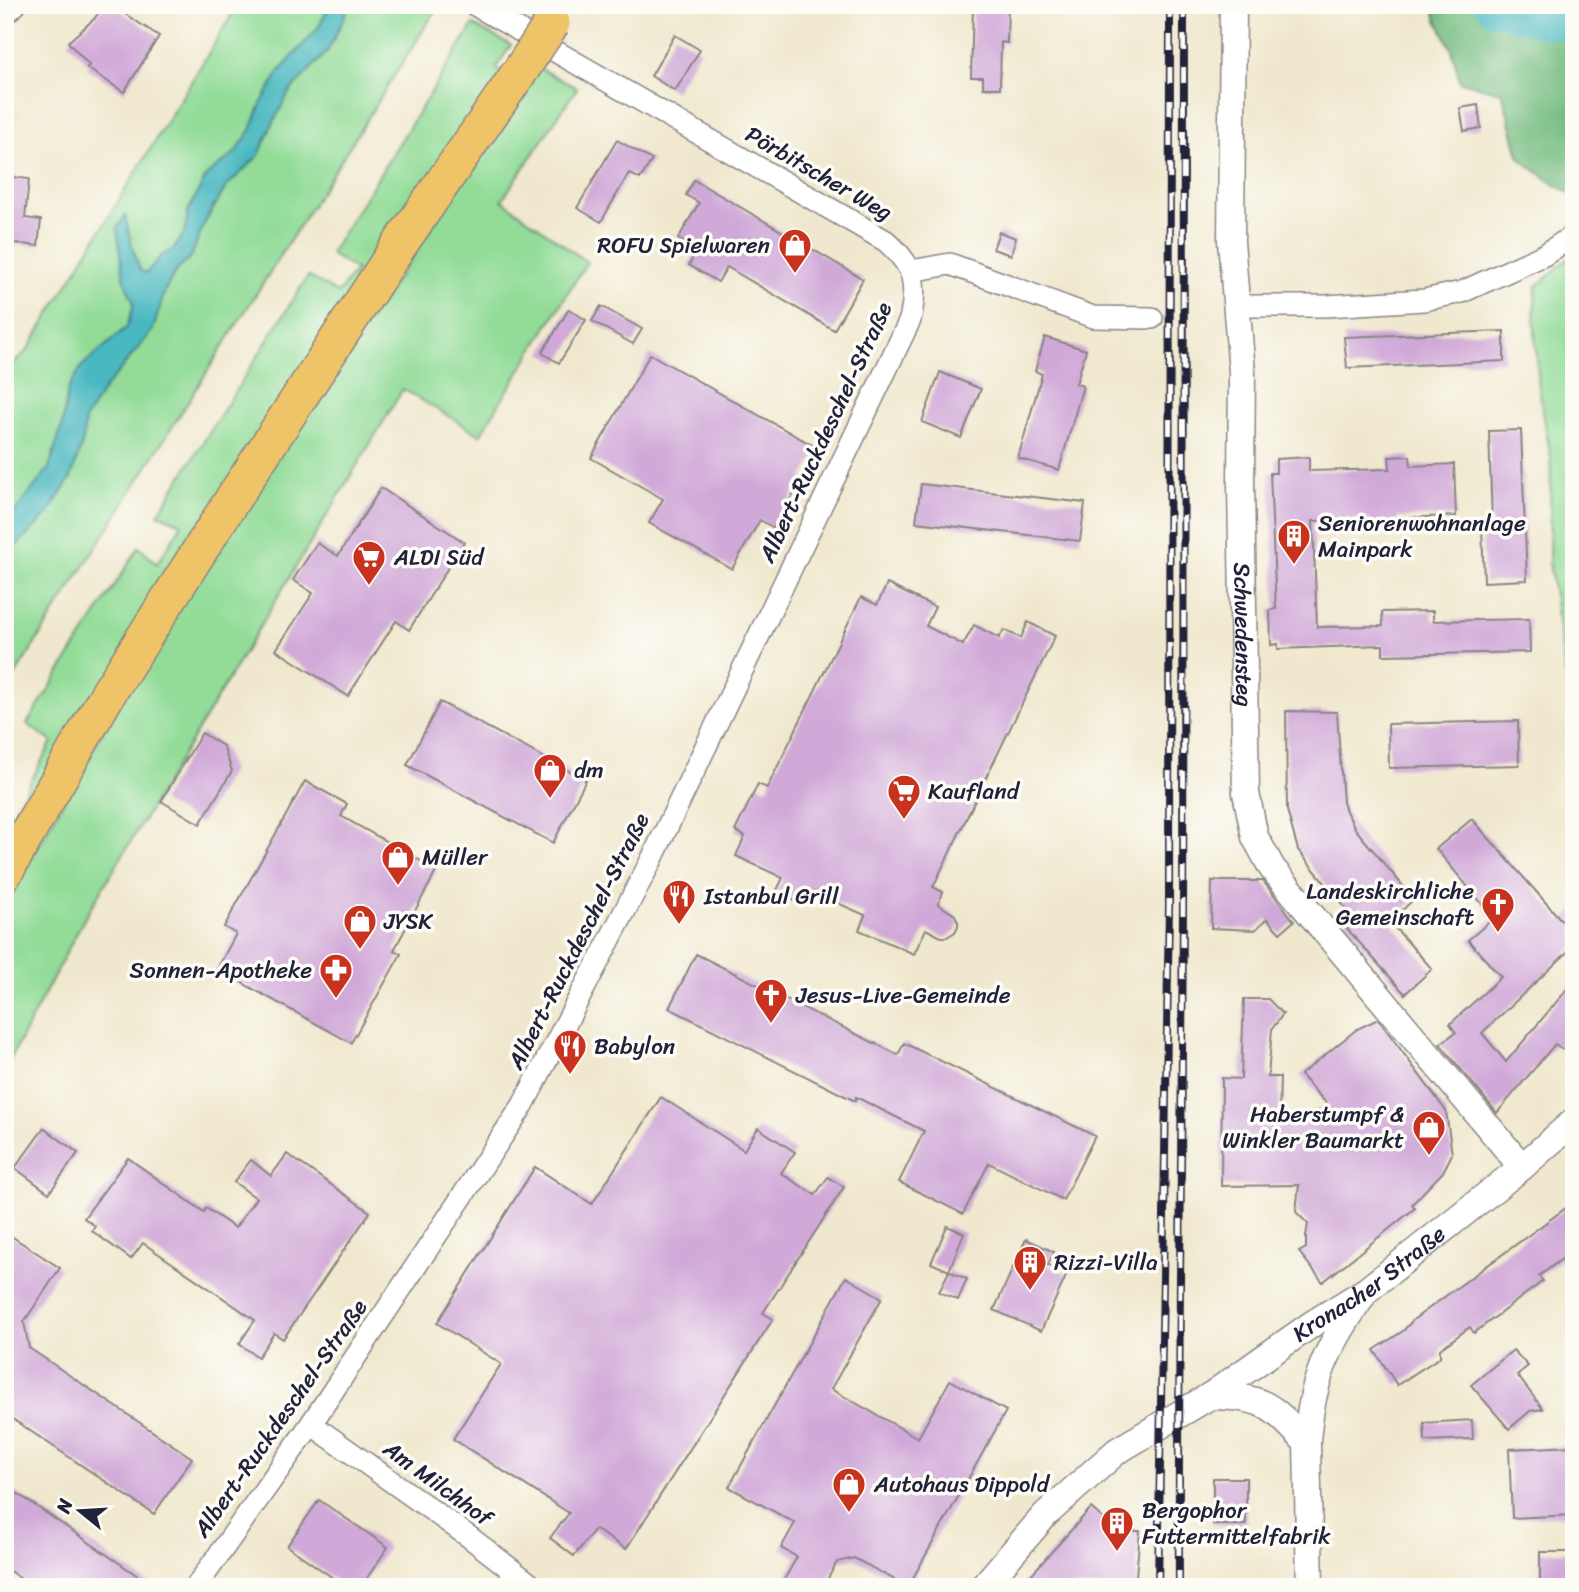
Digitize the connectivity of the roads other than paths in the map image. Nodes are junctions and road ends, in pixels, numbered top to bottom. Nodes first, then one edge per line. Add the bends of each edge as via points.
1 (15, 5) edge
2 (475, 5) edge
3 (1233, 5) edge
4 (5, 14) edge
5 (558, 14) edge
6 (1574, 235) edge
7 (911, 271) junction
8 (1236, 306) junction
9 (1152, 318) dead end
10 (5, 872) edge
11 (1574, 1121) edge
12 (1522, 1167) junction
13 (1367, 1290) junction
14 (1210, 1396) junction
15 (311, 1424) junction
16 (1307, 1443) junction
17 (196, 1587) edge
18 (534, 1587) edge
19 (983, 1587) edge
20 (1310, 1587) edge

1 - 4 street
2 - 7 street, Pörbitscher Weg via 886,241
3 - 8 street, Schwedensteg via 1231,241
5 - 10 highway, bridge via 226,509 109,692
6 - 8 street via 1544,255 1462,292 1424,300
7 - 9 street via 950,264 1093,317
7 - 15 street, Albert-Ruckdeschel-Straße via 915,297 910,320 643,877 523,1105
8 - 12 street, Schwedensteg via 1242,372 1247,793 1255,837 1272,868
11 - 12 street, Kronacher Straße
12 - 13 street, Kronacher Straße
13 - 14 street, Kronacher Straße
13 - 16 street via 1328,1351 1317,1378
14 - 16 street via 1236,1396 1270,1406
14 - 19 street, Kronacher Straße via 1117,1451 1046,1514
15 - 17 street, Albert-Ruckdeschel-Straße
15 - 18 street, Am Milchhof
16 - 20 street

